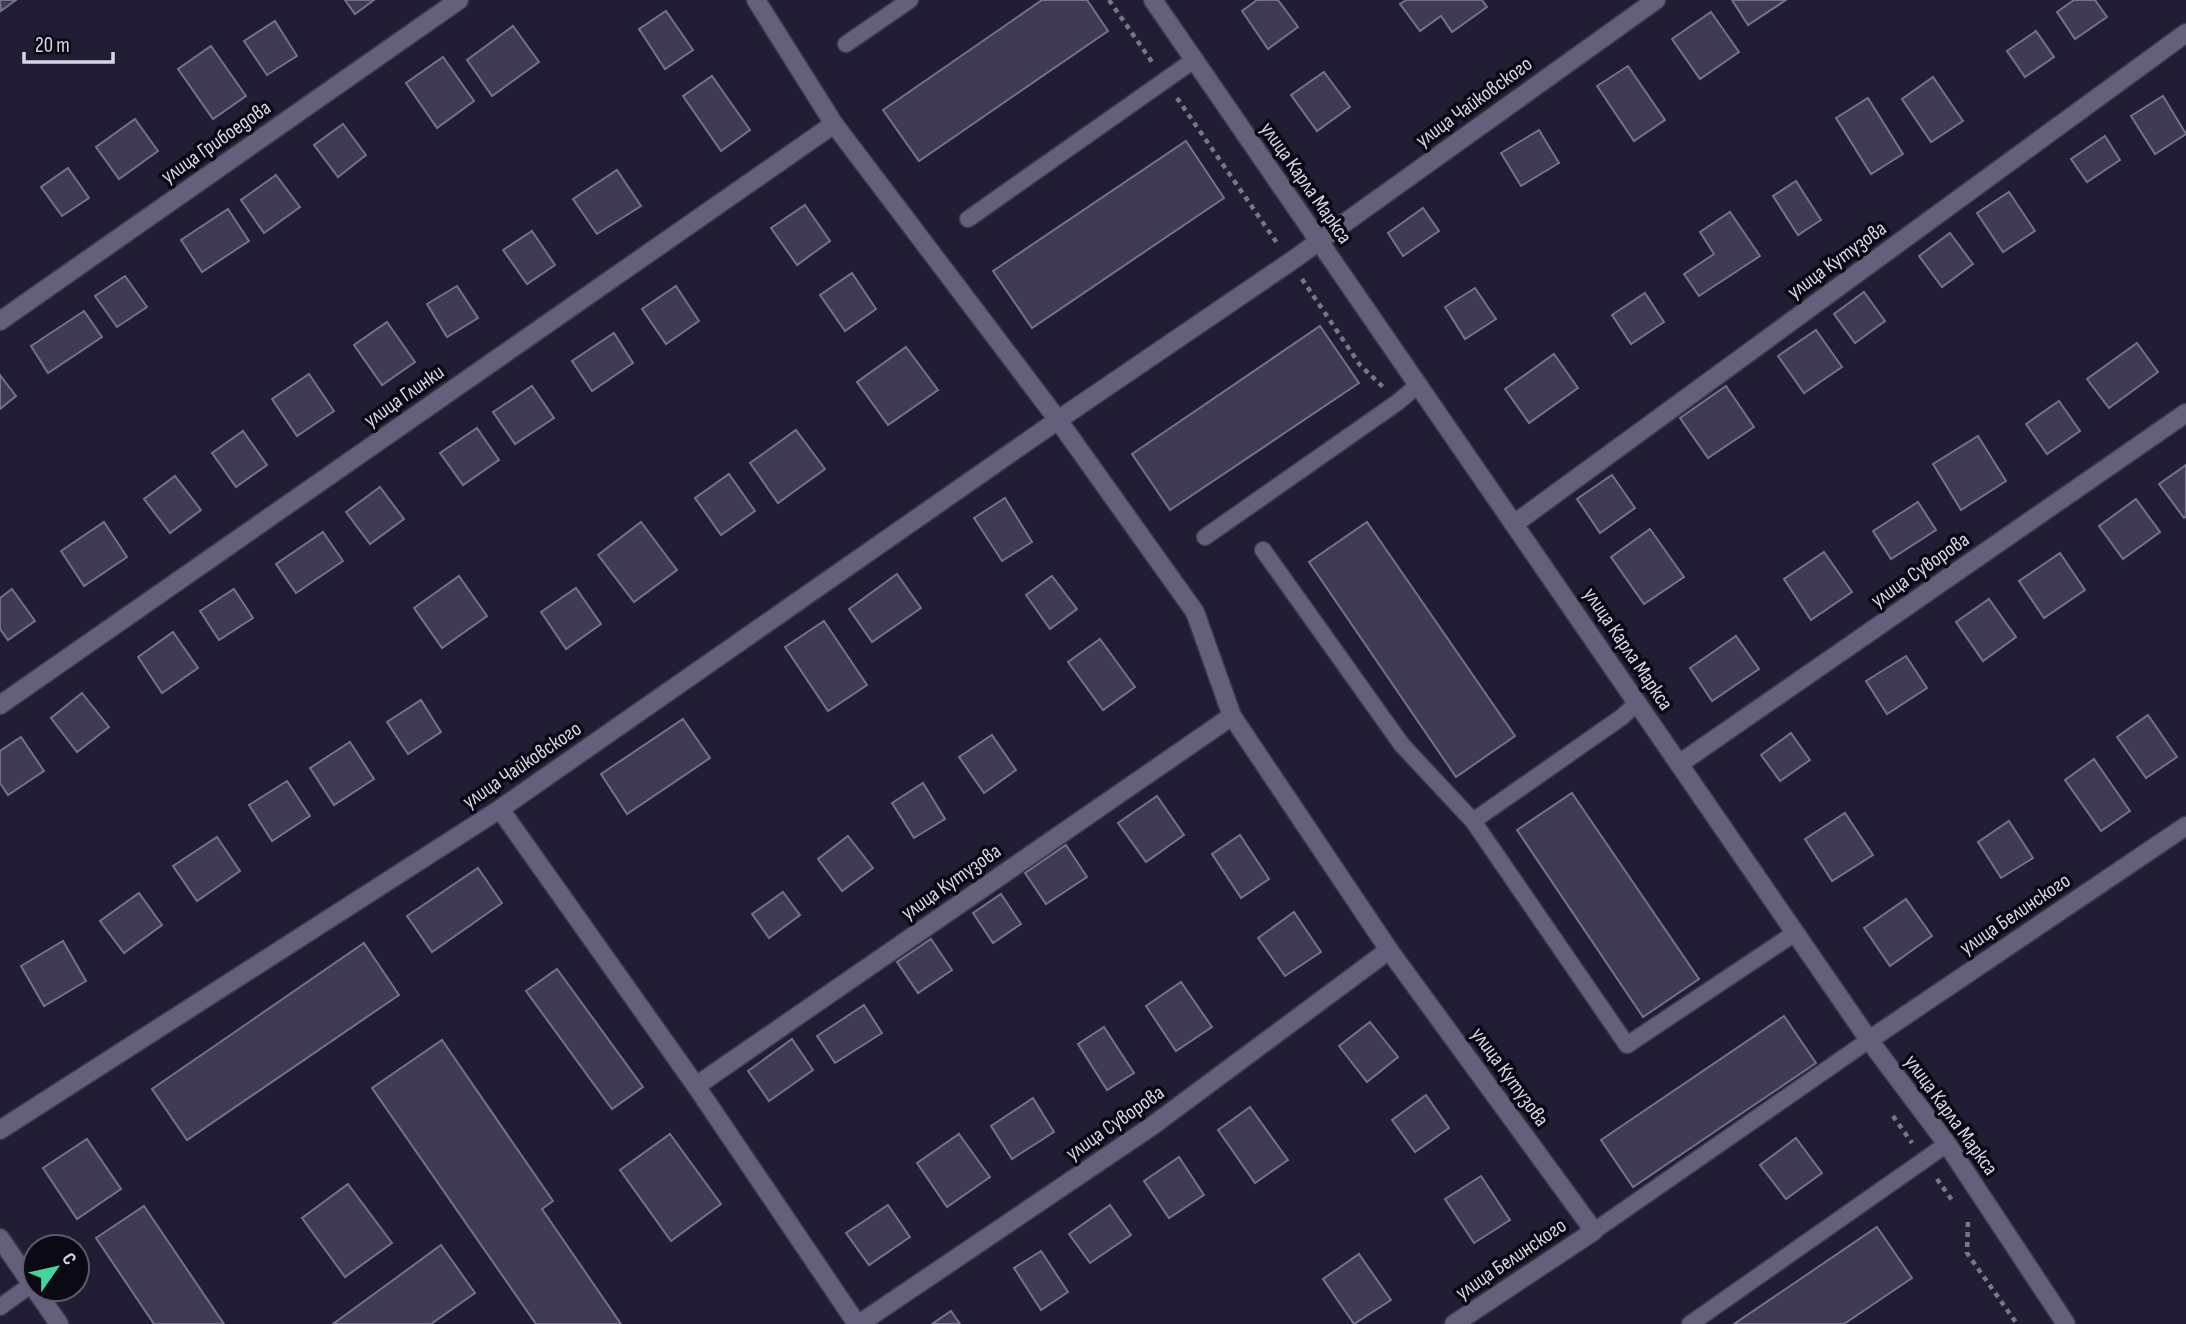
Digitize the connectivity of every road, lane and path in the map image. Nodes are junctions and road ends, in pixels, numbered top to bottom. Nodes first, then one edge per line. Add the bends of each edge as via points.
1 (459, 0) edge
2 (756, 0) edge
3 (910, 0) edge
4 (1109, 0) edge
5 (1153, 0) edge
6 (1656, 0) edge
7 (2186, 33) edge
8 (846, 44) dead end
9 (1194, 60) junction
10 (1165, 82) junction
11 (834, 124) junction
12 (968, 219) dead end
13 (1319, 241) junction
14 (1290, 262) junction
15 (0, 321) edge
16 (1418, 385) junction
17 (1398, 402) junction
18 (2186, 413) edge
19 (1058, 420) junction
20 (1514, 524) junction
21 (1205, 537) dead end
22 (1263, 550) dead end
23 (1637, 703) junction
24 (0, 705) edge
25 (1232, 716) junction
26 (1679, 764) junction
27 (500, 809) junction
28 (1473, 821) junction
29 (2186, 826) edge
30 (1795, 933) junction
31 (1389, 950) junction
32 (1869, 1040) junction
33 (696, 1086) junction
34 (1887, 1107) dead end
35 (0, 1130) edge
36 (1947, 1144) junction
37 (1924, 1160) junction
38 (1594, 1231) junction
39 (0, 1238) edge
40 (21, 1268) edge
41 (21, 1295) edge
42 (45, 1303) edge
43 (0, 1307) edge
44 (60, 1324) edge
45 (858, 1324) edge
46 (1454, 1324) edge
47 (1689, 1324) edge
48 (2017, 1324) edge
49 (2066, 1324) edge

1 - 15 street, улица Грибоедова
2 - 11 street, улица Кутузова
3 - 8 lane
4 - 10 path
5 - 9 street, улица Карла Маркса
6 - 13 street, улица Чайковского
7 - 20 street, улица Кутузова
9 - 10 lane
9 - 13 street, улица Карла Маркса
10 - 12 lane
10 - 14 path
11 - 19 street, улица Кутузова
11 - 24 street, улица Глинки
13 - 14 street, улица Чайковского
13 - 16 street, улица Карла Маркса
14 - 17 path via 1360,365
14 - 19 street, улица Чайковского
16 - 17 lane
16 - 20 street, улица Карла Маркса
17 - 21 lane
18 - 26 street, улица Суворова
19 - 25 street, улица Кутузова via 1195,611
19 - 27 street, улица Чайковского
20 - 23 street, улица Карла Маркса
22 - 28 lane via 1402,745
23 - 26 street, улица Карла Маркса
23 - 28 lane
25 - 31 street, улица Кутузова
25 - 33 street, улица Кутузова
26 - 30 street, улица Карла Маркса
27 - 33 street
27 - 35 street, улица Чайковского
28 - 30 lane via 1627,1045
29 - 32 street, улица Белинского
30 - 32 street, улица Карла Маркса
31 - 38 street, улица Кутузова
31 - 45 street, улица Суворова via 1152,1126
32 - 36 street, улица Карла Маркса
32 - 38 lane
33 - 45 street
34 - 37 path
36 - 37 lane
36 - 49 street, улица Карла Маркса
37 - 47 lane
37 - 48 path via 1968,1222 1967,1253
38 - 46 street, улица Белинского
39 - 40 street
41 - 43 lane
42 - 44 street

